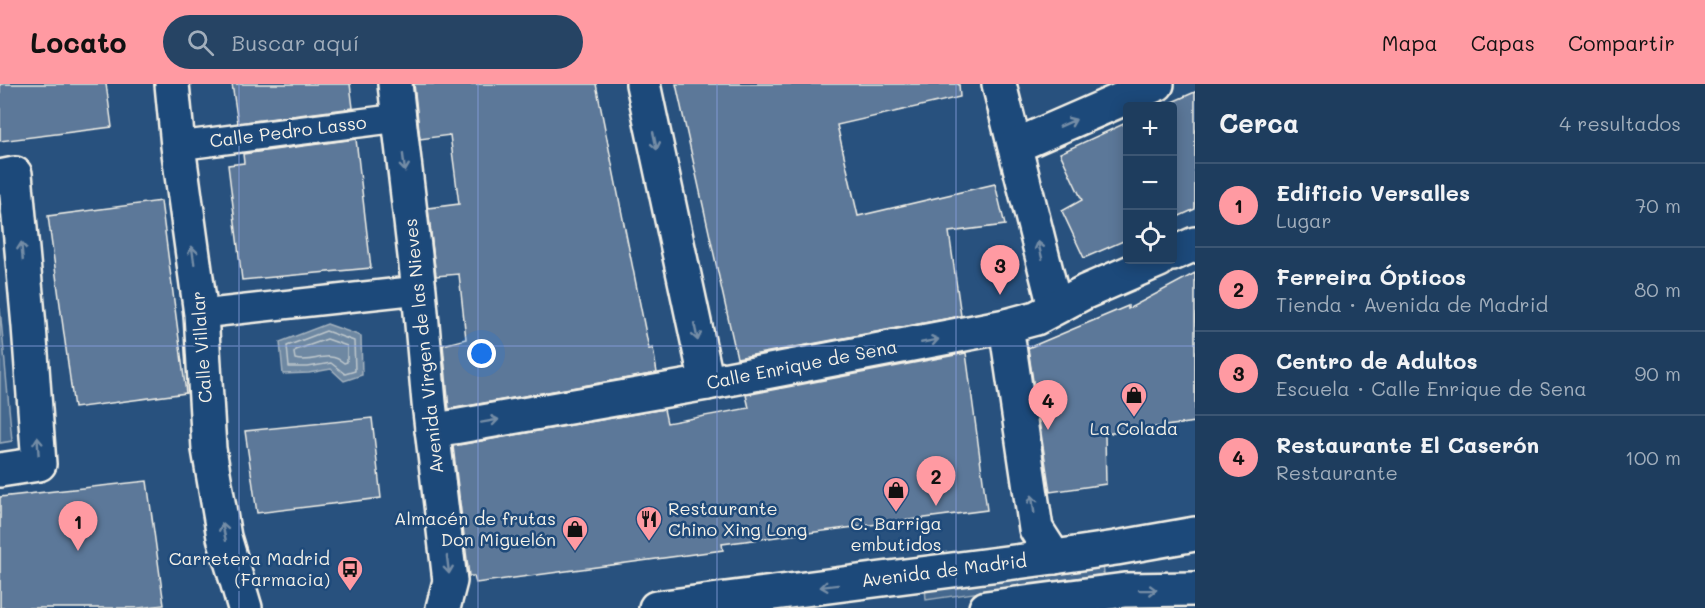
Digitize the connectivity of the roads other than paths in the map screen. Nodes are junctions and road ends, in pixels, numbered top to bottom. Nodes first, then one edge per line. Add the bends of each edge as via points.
1 (172, 84) edge
2 (395, 84) edge
3 (643, 84) edge
4 (999, 84) edge
5 (1157, 84) edge
6 (399, 118) junction
7 (178, 146) junction
8 (1015, 146) junction
9 (0, 177) edge
10 (1195, 244) edge
11 (1177, 252) edge
12 (1150, 264) edge
13 (419, 290) junction
14 (1054, 307) junction
15 (201, 314) junction
16 (1006, 326) junction
17 (707, 383) junction
18 (432, 430) junction
19 (0, 470) edge
20 (1195, 534) edge
21 (1054, 557) junction
22 (1195, 589) edge
23 (245, 608) edge
24 (443, 608) edge
25 (656, 608) edge
26 (986, 608) edge

1 - 7 main road, Calle Villalar
2 - 6 main road, Avenida Virgen de las Nieves
3 -> 17 main road
4 - 8 main road
8 -> 5 main road
6 - 7 street, Calle Pedro Lasso
6 -> 13 main road, Avenida Virgen de las Nieves
15 -> 7 main road, Calle Villalar
14 -> 8 main road
19 -> 9 main road via 39,464 15,174
10 - 11 main road
12 - 14 main road, Calle Enrique de Sena
13 - 15 street
13 - 18 main road, Avenida Virgen de las Nieves
14 - 16 main road, Calle Enrique de Sena via 1036,318
23 -> 15 main road, Calle Villalar via 224,537 209,449
17 -> 16 main road, Calle Enrique de Sena
21 -> 16 main road via 1036,529
18 -> 17 main road, Calle Enrique de Sena
18 -> 24 main road, Avenida Virgen de las Nieves via 450,581
20 - 21 main road, Avenida de Madrid
21 -> 25 main road, Avenida de Madrid
26 -> 22 main road via 1125,590

